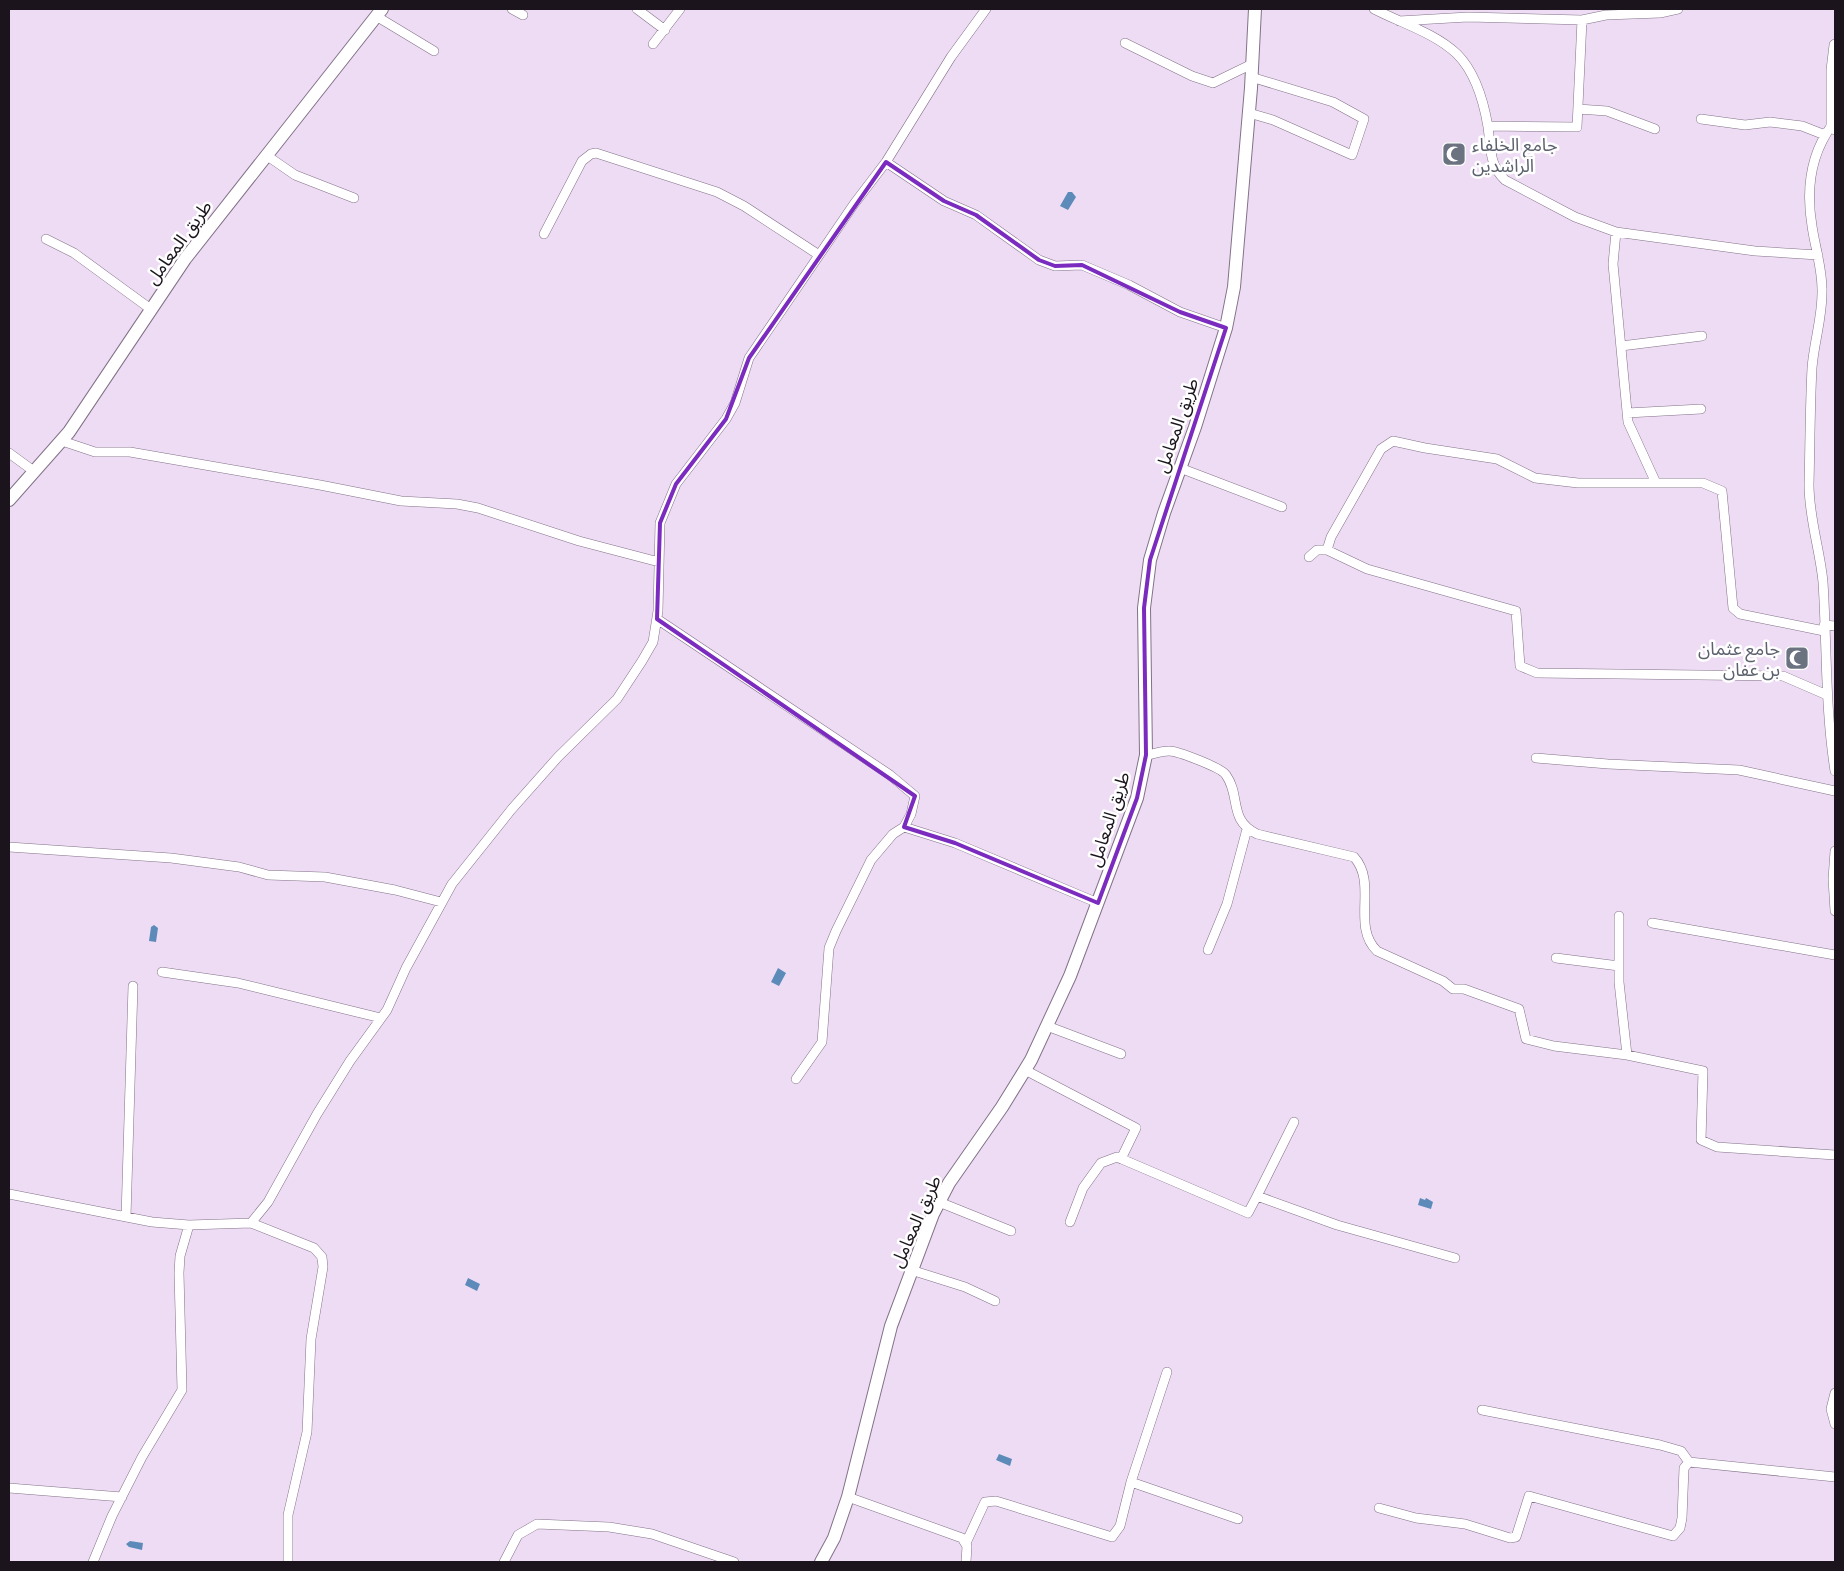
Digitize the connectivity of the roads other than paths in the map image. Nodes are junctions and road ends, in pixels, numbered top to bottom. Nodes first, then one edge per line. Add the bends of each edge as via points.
1 (512, 9) edge
2 (637, 9) edge
3 (680, 9) edge
4 (986, 9) edge
5 (1255, 9) edge
6 (1374, 9) edge
7 (1678, 9) edge
8 (379, 12) edge
9 (522, 15) dead end
10 (1582, 20) junction
11 (1396, 21) junction
12 (665, 30) junction
13 (1125, 43) dead end
14 (653, 44) dead end
15 (1835, 45) edge
16 (434, 52) dead end
17 (1252, 64) junction
18 (1251, 78) junction
19 (1578, 109) junction
20 (1249, 113) junction
21 (1701, 119) dead end
22 (1488, 126) junction
23 (1834, 127) edge
24 (1655, 130) dead end
25 (1825, 135) junction
26 (266, 156) junction
27 (886, 162) junction
28 (354, 198) dead end
29 (1616, 232) junction
30 (544, 234) dead end
31 (46, 239) dead end
32 (819, 255) junction
33 (1818, 255) junction
34 (152, 310) junction
35 (1226, 328) junction
36 (1702, 336) dead end
37 (1621, 346) junction
38 (1701, 409) dead end
39 (1627, 414) junction
40 (62, 441) junction
41 (9, 453) edge
42 (1180, 468) junction
43 (34, 472) junction
44 (1656, 483) junction
45 (9, 500) edge
46 (1282, 506) dead end
47 (1327, 550) junction
48 (1308, 557) dead end
49 (659, 562) junction
50 (657, 619) junction
51 (1835, 626) edge
52 (1824, 628) junction
53 (1827, 695) junction
54 (1146, 755) junction
55 (1536, 758) dead end
56 (1835, 771) edge
57 (1835, 790) edge
58 (904, 828) junction
59 (1247, 829) junction
60 (9, 847) edge
61 (1835, 851) edge
62 (441, 902) junction
63 (1098, 903) junction
64 (1835, 911) edge
65 (1619, 916) dead end
66 (1652, 923) dead end
67 (1208, 950) dead end
68 (1835, 955) edge
69 (1556, 958) dead end
70 (1619, 966) junction
71 (162, 972) dead end
72 (133, 986) dead end
73 (381, 1018) junction
74 (1047, 1026) junction
75 (1121, 1054) dead end
76 (1627, 1055) junction
77 (1025, 1070) junction
78 (796, 1079) dead end
79 (1294, 1122) dead end
80 (1835, 1155) edge
81 (1121, 1159) junction
82 (9, 1194) edge
83 (1257, 1196) junction
84 (939, 1202) junction
85 (126, 1217) junction
86 (1070, 1222) dead end
87 (251, 1223) junction
88 (189, 1225) junction
89 (1011, 1231) dead end
90 (1455, 1258) dead end
91 (911, 1270) junction
92 (995, 1301) dead end
93 (1167, 1372) dead end
94 (1835, 1393) edge
95 (1482, 1410) dead end
96 (1835, 1424) edge
97 (1689, 1462) junction
98 (1835, 1478) edge
99 (1131, 1482) junction
100 (9, 1488) edge
101 (122, 1497) junction
102 (848, 1497) junction
103 (1379, 1508) dead end
104 (1238, 1519) dead end
105 (966, 1543) junction
106 (92, 1562) edge
107 (288, 1562) edge
108 (504, 1562) edge
109 (734, 1562) edge
110 (821, 1562) edge
111 (966, 1562) edge

1 - 9 street
2 - 12 street
3 - 12 street
4 - 27 street via 951,57
5 - 17 main road, طريق المعامل
6 - 11 street
7 - 10 street
8 - 16 street
8 - 26 main road, طريق المعامل
10 - 11 street via 1468,18
10 - 19 street
11 - 22 street via 1439,40 1458,55 1476,86
12 - 14 street
13 - 17 street via 1213,83
15 - 23 street via 1832,70
17 - 18 main road, طريق المعامل
18 - 20 main road, طريق المعامل
18 - 20 street via 1333,102 1364,119 1352,155 1273,120
19 - 22 street via 1577,127
19 - 24 street via 1607,111
20 - 35 main road, طريق المعامل via 1234,287
21 - 25 street via 1745,125 1770,122 1802,126
22 - 29 street via 1491,159 1495,171 1505,180 1575,217
23 - 25 street
25 - 33 street via 1813,160 1810,180 1812,225
26 - 28 street via 295,175
26 - 34 main road, طريق المعامل via 185,260
27 - 32 street
27 - 35 street via 944,201 976,215 1039,260 1055,266 1082,265 1180,312
29 - 33 street via 1755,251
29 - 37 street via 1613,264
30 - 32 street via 582,161 596,153 717,192
31 - 34 street via 74,253
32 - 49 street via 749,358 735,403 726,419 676,484 660,523
33 - 52 street via 1822,288 1820,324 1812,367 1809,488 1822,580
34 - 40 main road, طريق المعامل
35 - 42 main road, طريق المعامل
36 - 37 street
37 - 39 street
38 - 39 street
39 - 44 street
40 - 43 main road, طريق المعامل
40 - 49 street via 95,452 130,452 402,501 478,508
41 - 43 street
42 - 46 street
42 - 54 main road, طريق المعامل via 1150,560 1146,588 1143,660
43 - 45 main road, طريق المعامل
44 - 47 street via 1578,483 1536,478 1497,459 1394,441 1381,448
44 - 52 street via 1703,483 1722,491 1733,608 1740,614
47 - 48 street via 1317,550
47 - 53 street via 1367,569 1516,611 1520,666 1537,673 1783,676
49 - 50 street
50 - 58 street via 890,775 915,796
50 - 62 street via 653,642 617,698 508,812
51 - 52 street
52 - 53 street
53 - 56 street
54 - 59 street via 1170,751 1222,770 1228,779 1240,822
54 - 63 main road, طريق المعامل via 1137,798
55 - 57 street via 1739,770
58 - 63 street via 955,844
58 - 78 street via 893,834 871,860 836,931 829,948 822,1042
59 - 67 street via 1227,904
59 - 76 street via 1354,857 1364,876 1365,930 1369,943 1387,957 1443,981 1453,989 1464,989 1519,1009 1526,1039 1554,1046
60 - 62 street via 171,858 268,874 325,878
61 - 64 street
62 - 73 street
63 - 74 main road, طريق المعامل
65 - 70 street
66 - 68 street
69 - 70 street
70 - 76 street
71 - 73 street via 238,982
72 - 85 street
73 - 87 street via 321,1106 268,1202
74 - 75 street
74 - 77 main road, طريق المعامل
76 - 80 street via 1703,1070 1702,1140 1717,1148
77 - 81 street via 1136,1128
77 - 84 main road, طريق المعامل
79 - 83 street
81 - 83 street via 1248,1213
81 - 86 street via 1117,1157 1101,1163 1083,1188
82 - 85 street
83 - 90 street via 1337,1226
84 - 89 street
84 - 91 main road, طريق المعامل
85 - 88 street
87 - 88 street
87 - 107 street via 314,1248 322,1257 311,1339 307,1432 288,1515
88 - 101 street via 179,1273 182,1390
91 - 92 street via 965,1287
91 - 102 main road, طريق المعامل via 891,1326
93 - 99 street
94 - 96 street via 1831,1409
95 - 97 street via 1667,1447 1681,1451
97 - 98 street
97 - 103 street via 1684,1468 1680,1528 1673,1536 1529,1496 1516,1537 1510,1538 1465,1524 1416,1518
99 - 104 street
99 - 105 street via 1120,1526 1112,1537 996,1500 985,1502
100 - 101 street
101 - 106 street
102 - 105 street via 959,1537
102 - 110 main road, طريق المعامل via 834,1538
105 - 111 street
108 - 109 street via 518,1535 537,1524 609,1527 652,1534

